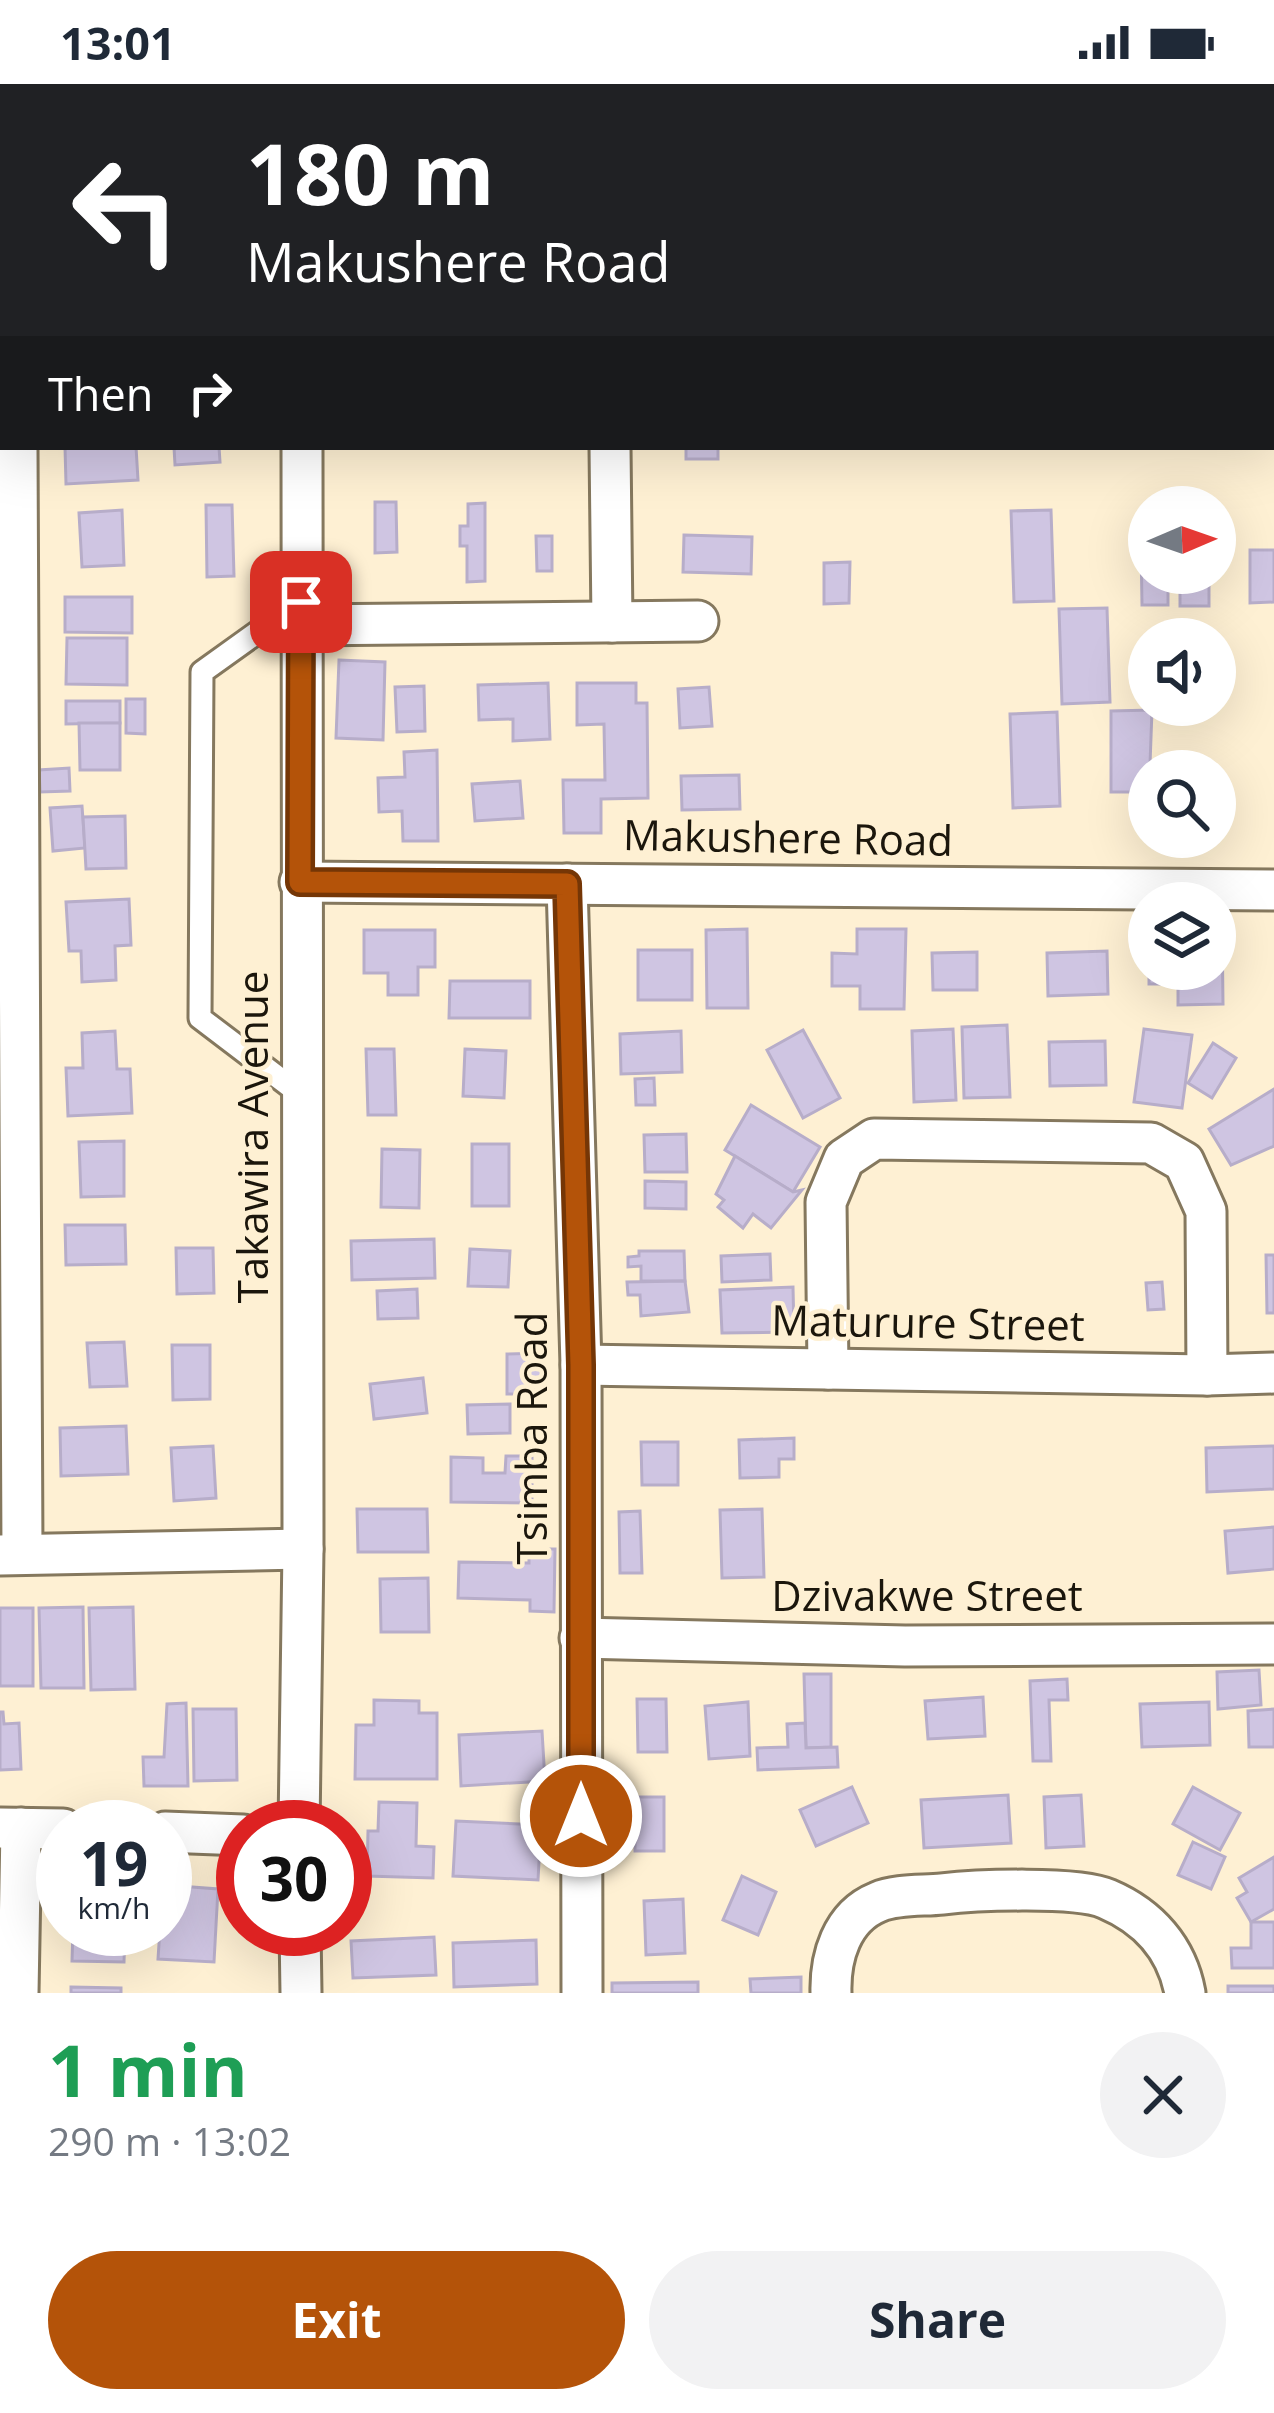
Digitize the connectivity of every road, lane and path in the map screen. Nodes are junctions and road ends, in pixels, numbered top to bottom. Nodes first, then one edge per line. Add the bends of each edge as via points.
1 (17, 450) edge
2 (302, 450) edge
3 (610, 450) edge
4 (8, 514) edge
5 (301, 613) junction
6 (698, 621) dead end
7 (612, 622) junction
8 (9, 755) edge
9 (300, 882) junction
10 (567, 884) junction
11 (1274, 890) edge
12 (10, 1040) edge
13 (300, 1094) junction
14 (11, 1292) edge
15 (581, 1365) junction
16 (828, 1369) junction
17 (1274, 1373) edge
18 (1208, 1375) junction
19 (303, 1549) junction
20 (11, 1554) edge
21 (580, 1638) junction
22 (1274, 1644) edge
23 (298, 1800) edge
24 (10, 1828) edge
25 (301, 1956) edge
26 (18, 1993) edge
27 (302, 1993) edge
28 (582, 1993) edge
29 (831, 1993) edge
30 (1185, 1993) edge

1 - 4 street
2 - 5 street, Takawira Avenue
3 - 7 street
4 - 8 street
5 - 7 street
5 - 9 street, Takawira Avenue
5 - 13 lane via 202,672 200,1018
6 - 7 street
8 - 12 street
9 - 10 street, Makushere Road
9 - 13 street, Takawira Avenue
10 - 11 street, Makushere Road
10 - 15 street, Tsimba Road
12 - 14 street
13 - 19 street, Takawira Avenue
14 - 20 street
15 - 16 street, Maturure Street
15 - 21 street, Tsimba Road
16 - 18 street, Maturure Street
16 - 18 street via 826,1202 844,1159 874,1139 1151,1143 1184,1162 1206,1211
17 - 18 street, Maturure Street
19 - 20 street
19 - 23 street, Takawira Avenue
21 - 22 street, Dzivakwe Street
21 - 28 street, Tsimba Road
24 - 26 street
25 - 27 street
29 - 30 street via 830,1961 849,1924 878,1901 987,1888 1103,1896 1148,1923 1180,1964

